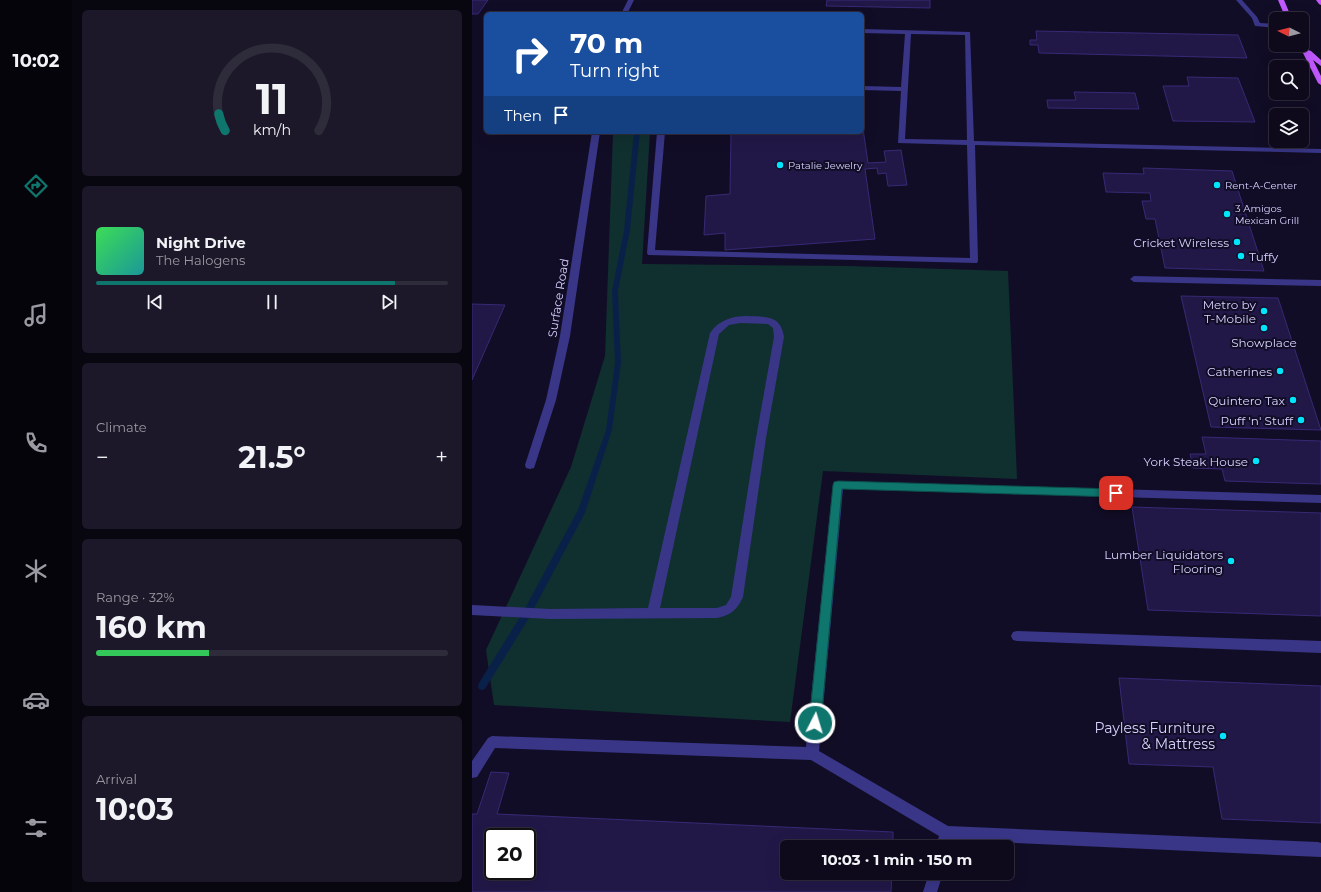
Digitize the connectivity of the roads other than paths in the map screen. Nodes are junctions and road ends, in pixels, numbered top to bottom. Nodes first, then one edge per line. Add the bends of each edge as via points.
1 (631, 0) edge
2 (1239, 0) edge
3 (1281, 0) edge
4 (1319, 0) edge
5 (1321, 4) edge
6 (625, 12) edge
7 (1287, 12) edge
8 (1269, 26) edge
9 (864, 31) edge
10 (908, 32) junction
11 (1306, 52) edge
12 (1309, 52) edge
13 (1321, 64) edge
14 (1321, 83) edge
15 (864, 88) edge
16 (904, 89) junction
17 (596, 134) edge
18 (661, 134) edge
19 (971, 143) junction
20 (1321, 151) edge
21 (1134, 279) dead end
22 (1321, 284) edge
23 (530, 465) dead end
24 (1321, 500) edge
25 (472, 610) edge
26 (654, 613) junction
27 (1017, 636) dead end
28 (1321, 647) edge
29 (812, 754) junction
30 (472, 772) edge
31 (947, 833) junction
32 (945, 840) edge
33 (1321, 850) edge
34 (934, 880) edge
35 (930, 892) edge

1 - 6 street
2 - 8 street via 1255,18 1257,25
3 - 7 main road
4 - 5 main road
9 - 10 street
10 - 16 street
10 - 19 street via 968,33
11 - 14 main road
12 - 13 main road
15 - 16 street
16 - 19 street via 901,141
17 - 23 street, Surface Road via 565,336 550,400
18 - 19 street via 651,253 974,261
19 - 20 street
21 - 22 street
24 - 29 street via 838,485
25 - 26 street via 550,614
26 - 26 street via 728,611 737,597 779,338 776,324 770,321 732,320 718,328 715,333
27 - 28 street
29 - 30 street via 492,742
29 - 31 street
31 - 32 street
31 - 33 street
34 - 35 street

